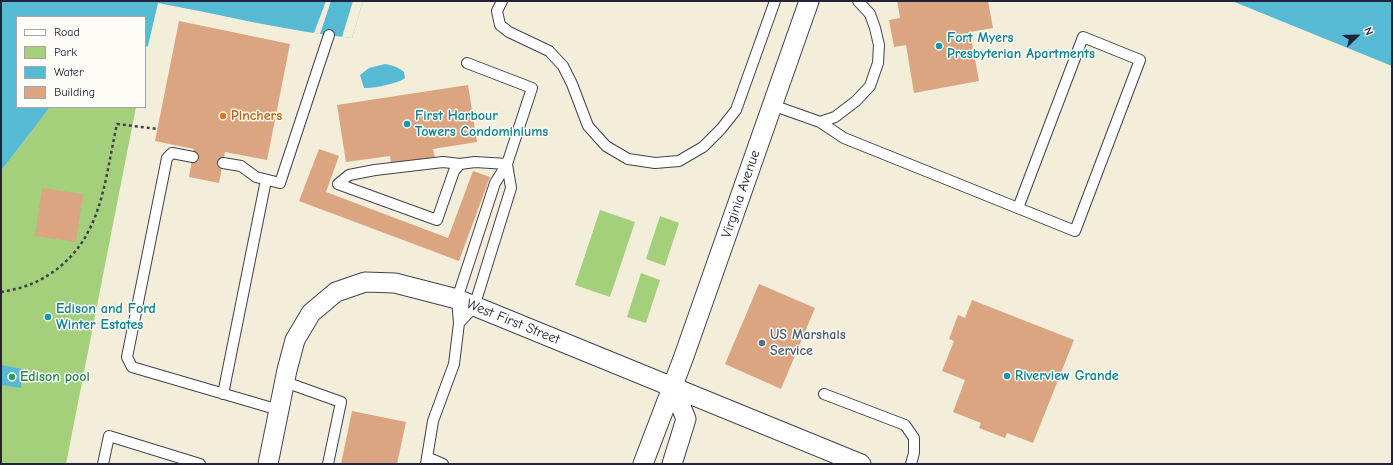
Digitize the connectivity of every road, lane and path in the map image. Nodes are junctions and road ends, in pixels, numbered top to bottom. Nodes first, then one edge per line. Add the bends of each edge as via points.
1 (502, 1) edge
2 (775, 1) edge
3 (809, 1) edge
4 (858, 1) edge
5 (330, 35) dead end
6 (467, 63) dead end
7 (772, 105) junction
8 (820, 122) junction
9 (158, 129) dead end
10 (193, 157) dead end
11 (223, 163) dead end
12 (460, 164) junction
13 (507, 164) junction
14 (266, 180) junction
15 (1018, 208) junction
16 (1, 292) edge
17 (465, 303) junction
18 (459, 323) junction
19 (285, 382) junction
20 (673, 387) junction
21 (222, 394) junction
22 (824, 394) dead end
23 (279, 410) junction
24 (427, 461) edge
25 (103, 464) edge
26 (200, 464) edge
27 (268, 464) edge
28 (328, 464) edge
29 (443, 464) edge
30 (643, 464) edge
31 (672, 464) edge
32 (861, 464) edge
33 (911, 464) edge

1 - 2 lane via 497,11 500,25 549,52 564,66 588,126 606,146 628,159 655,163 679,161 703,147 736,110
3 - 7 street, Virginia Avenue
4 - 8 lane via 870,14 875,28 878,63 870,86 856,101 835,117
5 - 14 lane via 280,183
6 - 13 lane via 532,88
7 - 8 lane
7 - 20 street, Virginia Avenue
8 - 15 lane via 844,138
9 - 16 path via 117,124 100,203 89,231 78,249 45,276 29,284
10 - 21 lane via 172,153 167,158 127,358 132,367
11 - 14 lane via 241,166 256,177
12 - 12 lane via 443,162 375,170 349,175 338,184 437,220 454,172
12 - 13 lane
13 - 17 lane via 495,183
13 - 17 lane via 511,188
14 - 21 lane
15 - 15 lane via 1083,37 1140,60 1074,231
17 - 18 lane
17 - 18 lane
17 - 19 street, West First Street via 395,283 365,282 336,292 311,313 295,340
17 - 20 street, West First Street
18 - 24 lane via 454,364 433,421
19 - 23 street, West First Street
19 - 28 lane via 341,402
20 - 30 street, Virginia Avenue
20 - 31 street via 686,419
20 - 32 street, West First Street
21 - 23 lane
22 - 33 lane via 905,425 914,438
23 - 27 street, West First Street
24 - 29 lane
25 - 26 lane via 109,436

